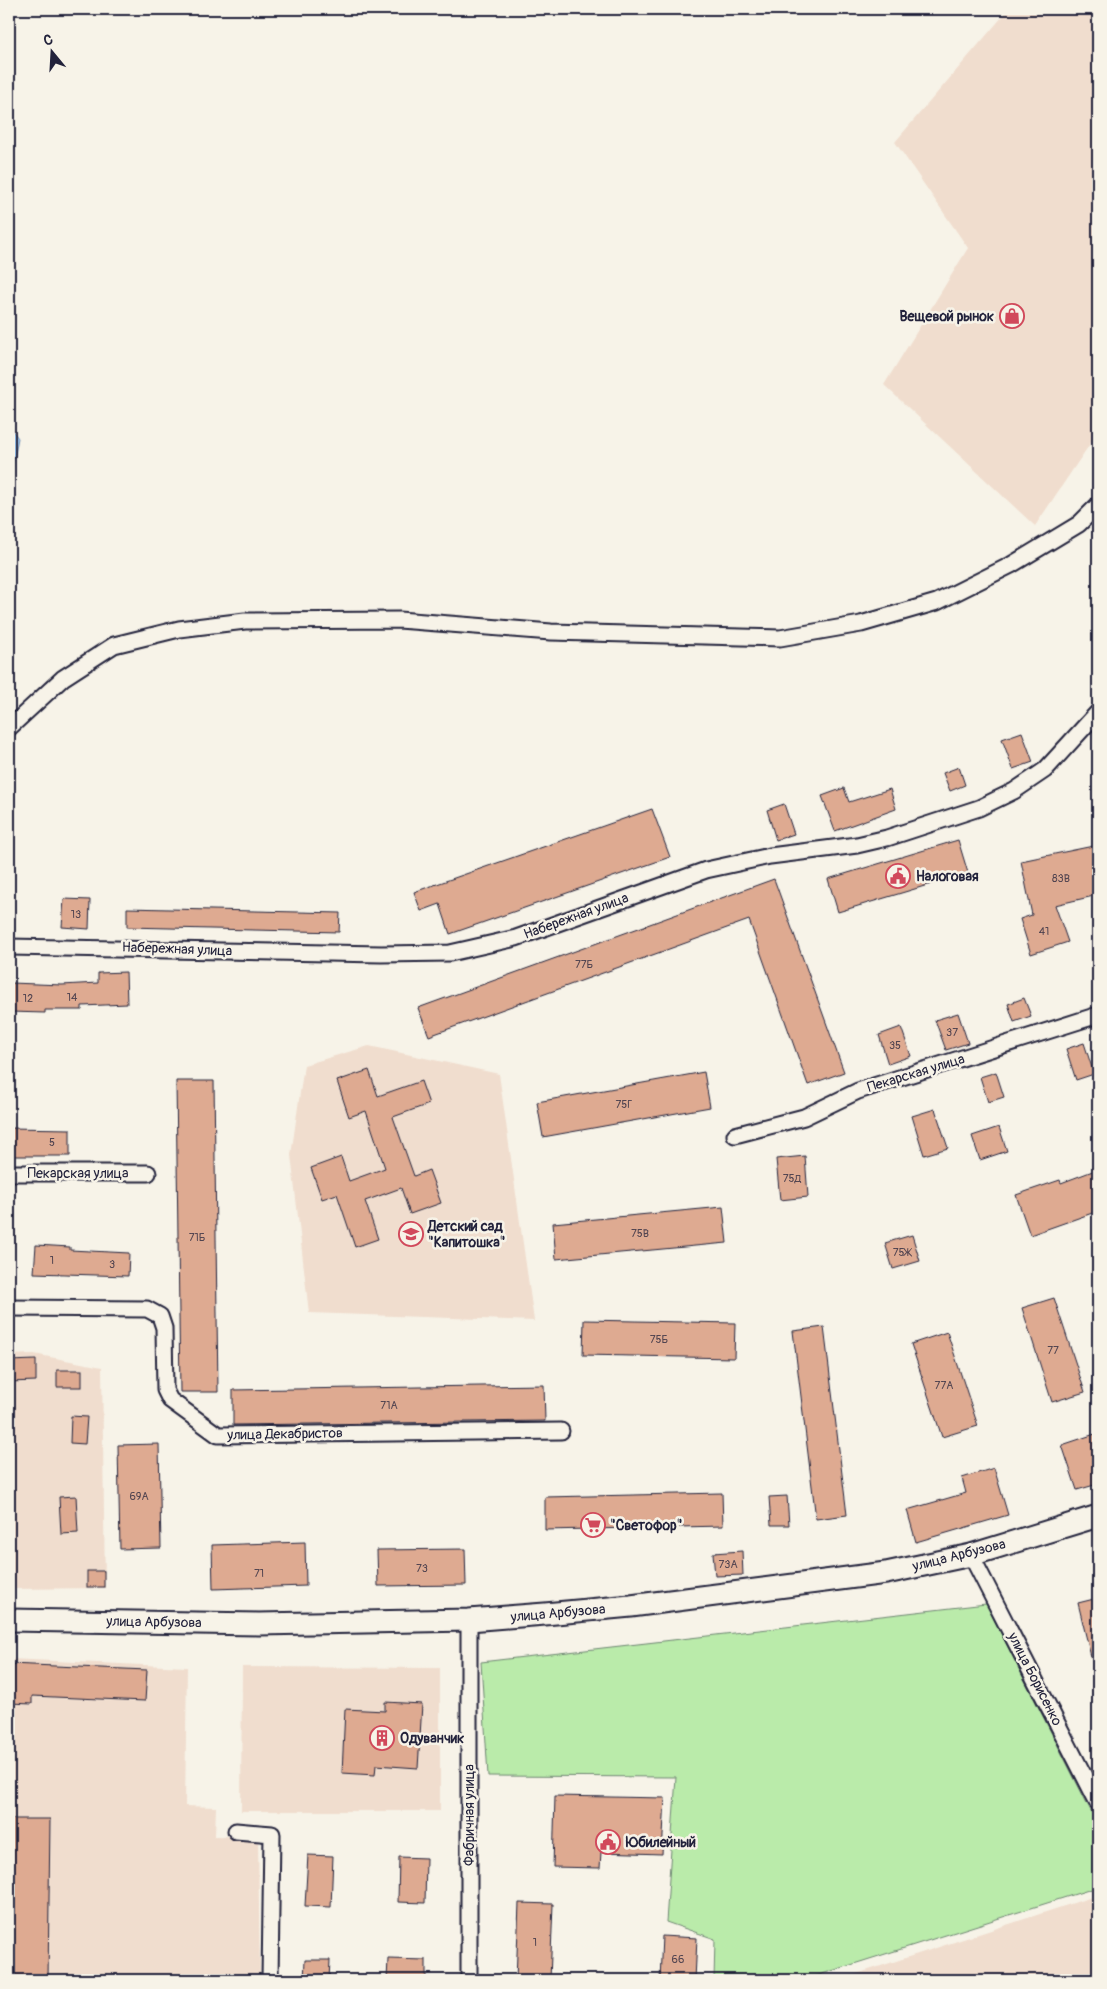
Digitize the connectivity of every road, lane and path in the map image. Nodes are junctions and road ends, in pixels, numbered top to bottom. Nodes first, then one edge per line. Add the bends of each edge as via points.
1 (1098, 505) edge
2 (1098, 712) edge
3 (9, 728) edge
4 (9, 947) edge
5 (1098, 1015) edge
6 (735, 1135) dead end
7 (9, 1173) edge
8 (148, 1173) dead end
9 (9, 1308) edge
10 (561, 1431) dead end
11 (1098, 1516) edge
12 (971, 1555) junction
13 (9, 1620) edge
14 (469, 1620) junction
15 (1098, 1803) edge
16 (236, 1831) dead end
17 (270, 1980) edge
18 (469, 1980) edge

1 - 3 street via 1080,524 937,602 861,624 780,638 551,632 399,620 245,621 179,629 114,645 63,678
2 - 4 street, Набережная улица via 1045,770 1014,791 979,808 857,845 770,856 722,866 516,938 450,952 381,954
5 - 6 street, Пекарская улица via 858,1091 804,1118
7 - 8 street, Пекарская улица
9 - 10 street, улица Декабристов via 147,1309 160,1316 164,1328 165,1390 170,1400 218,1435
11 - 12 street, улица Арбузова
12 - 14 street, улица Арбузова via 886,1573 759,1590 621,1607
12 - 15 street, улица Борисенко
13 - 14 street, улица Арбузова via 259,1624
14 - 18 street, Фабричная улица
16 - 17 street via 272,1834

